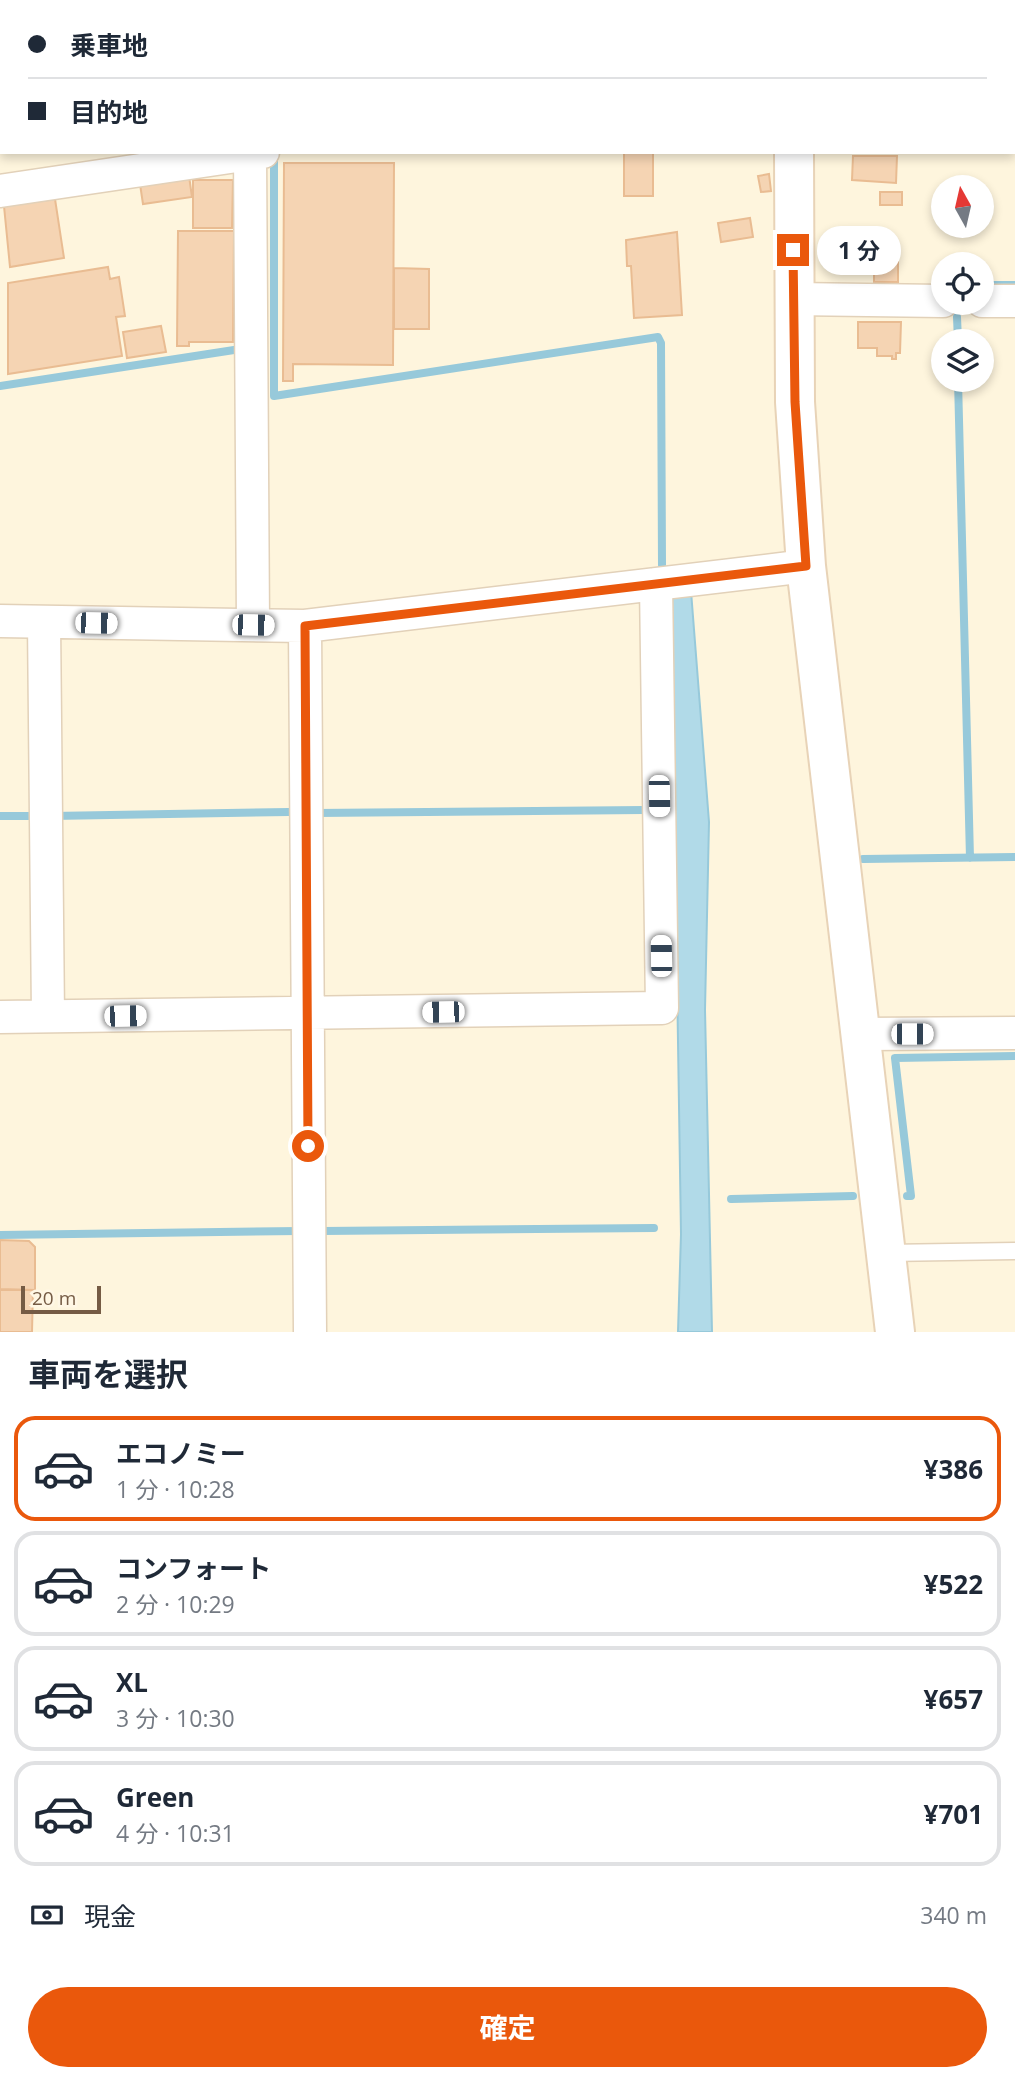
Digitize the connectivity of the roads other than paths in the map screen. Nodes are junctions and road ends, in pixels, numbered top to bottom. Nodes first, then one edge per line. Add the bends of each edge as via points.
1 (247, 154) edge
2 (254, 154) edge
3 (794, 154) edge
4 (0, 191) edge
5 (793, 299) junction
6 (931, 301) edge
7 (994, 301) edge
8 (1015, 302) edge
9 (806, 566) junction
10 (656, 584) junction
11 (0, 621) edge
12 (44, 622) junction
13 (253, 625) junction
14 (305, 626) junction
15 (306, 1014) junction
16 (48, 1016) junction
17 (0, 1017) edge
18 (1015, 1033) edge
19 (860, 1034) junction
20 (1015, 1251) edge
21 (886, 1254) junction
22 (310, 1332) edge
23 (895, 1332) edge

1 - 4 street
2 - 13 street
3 - 5 street
5 - 6 street
5 - 9 street
7 - 8 street
9 - 10 street
9 - 19 street
10 - 14 street
10 - 15 street via 662,1009
11 - 12 street
12 - 13 street
12 - 16 street
13 - 14 street
14 - 15 street
15 - 16 street
15 - 22 street
16 - 17 street
18 - 19 street
19 - 21 street
20 - 21 lane
21 - 23 street

